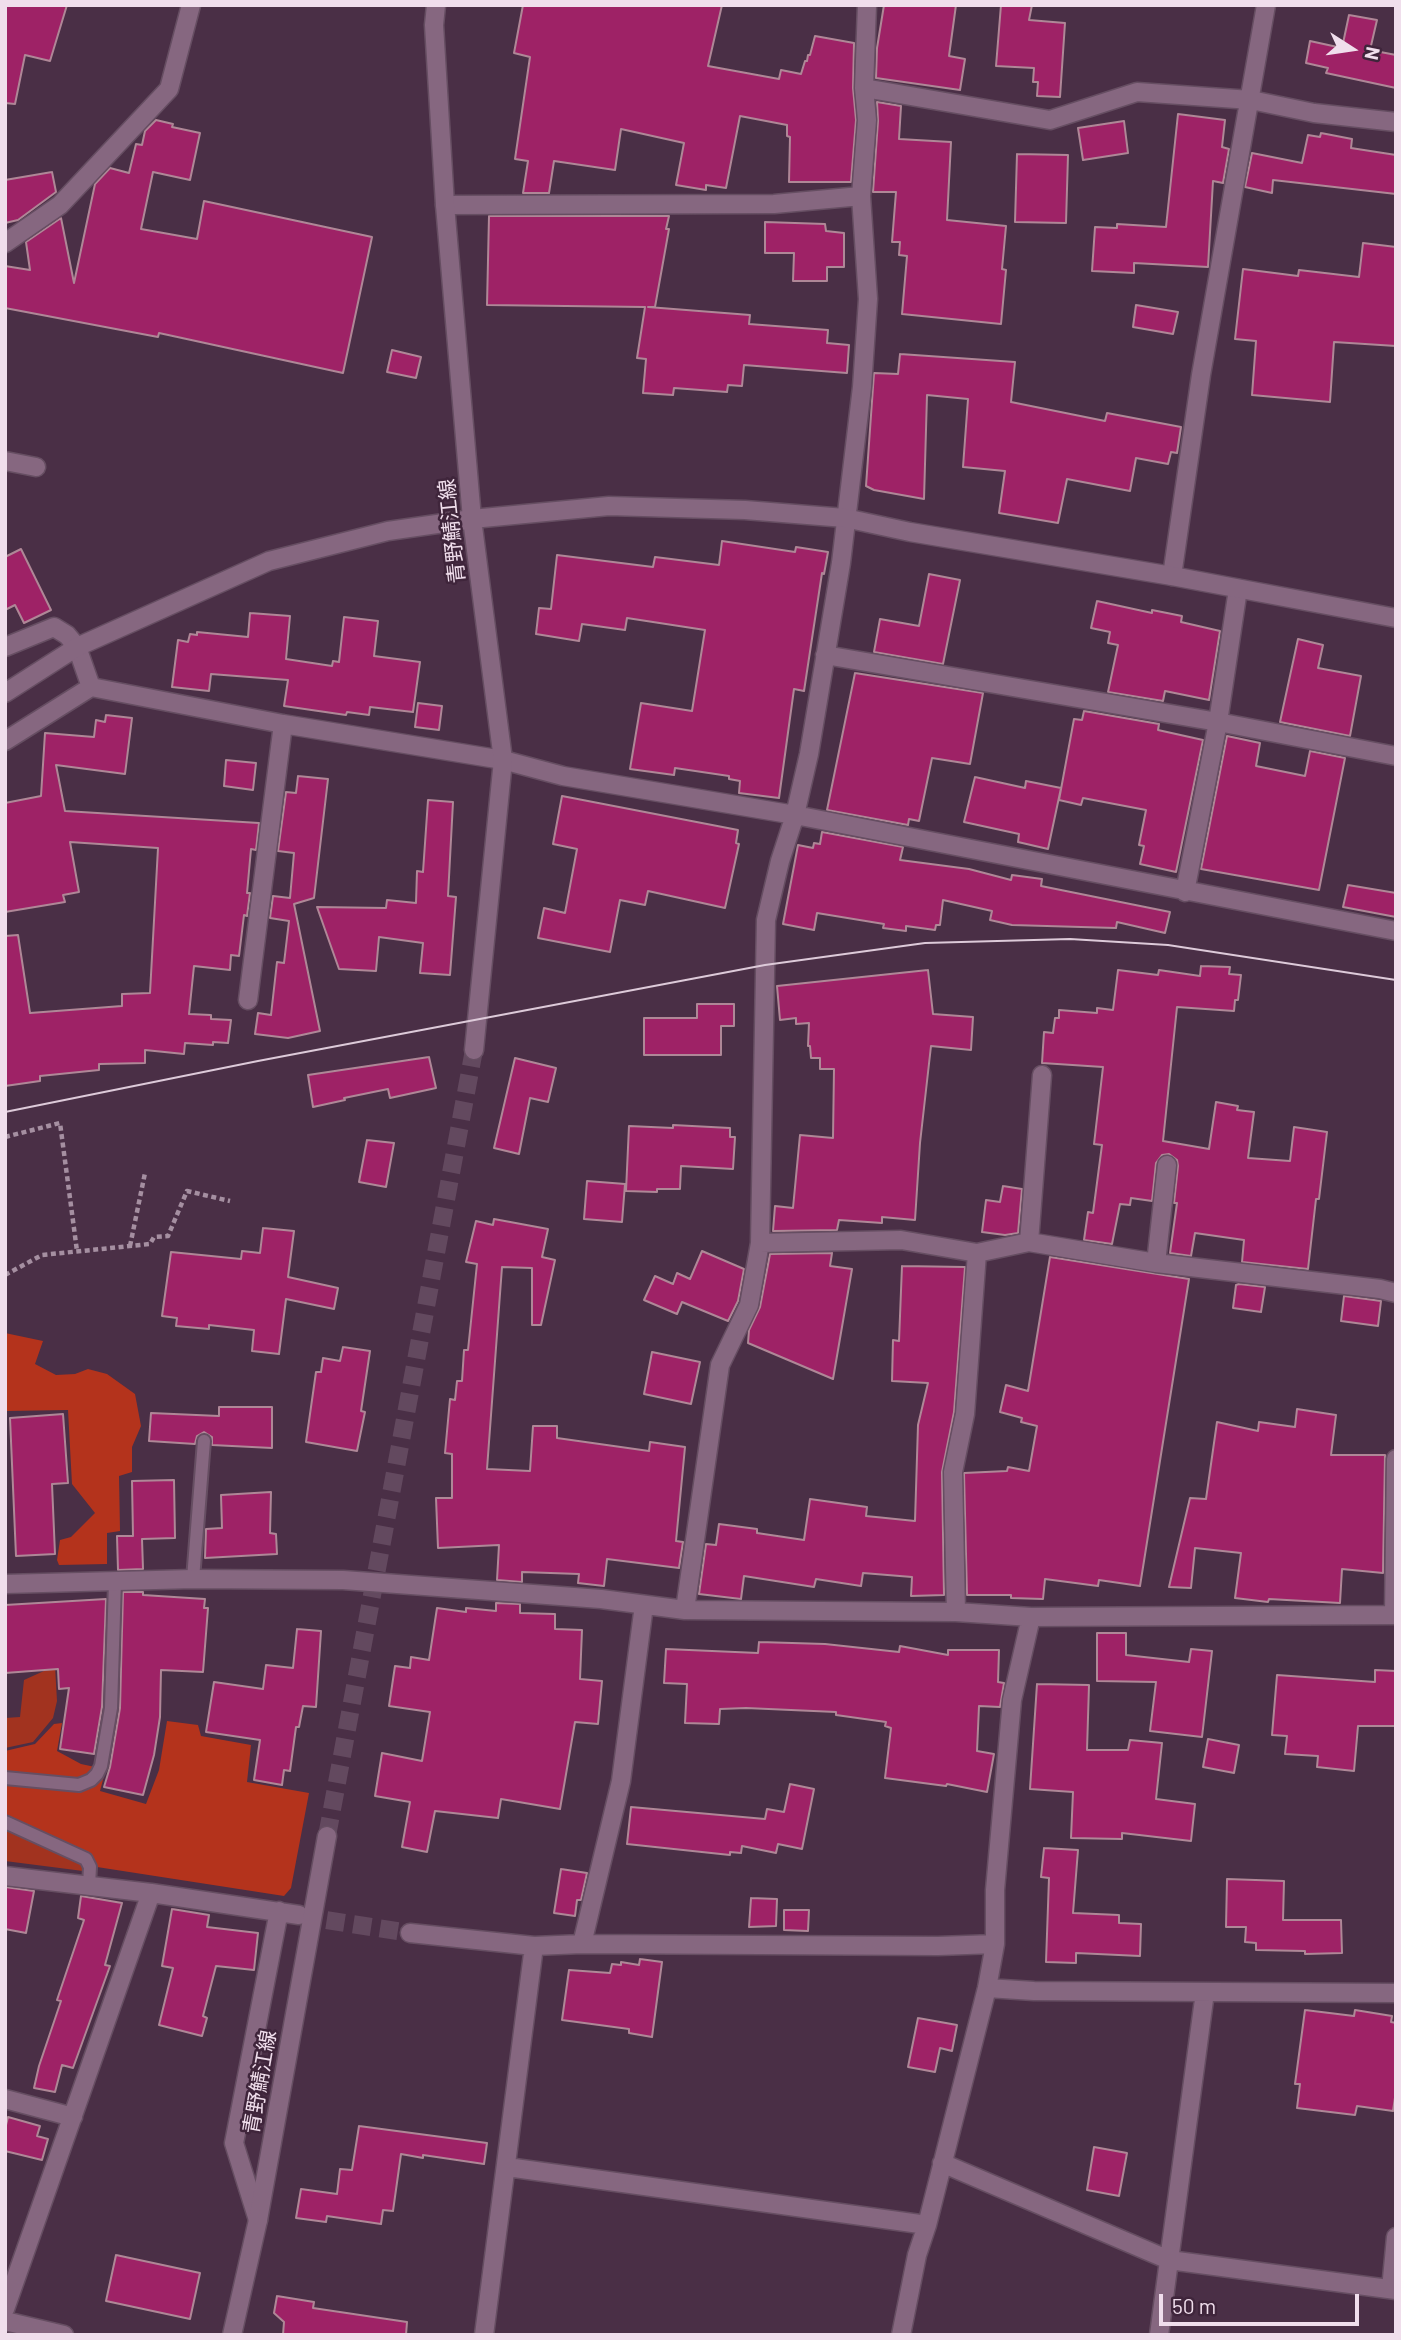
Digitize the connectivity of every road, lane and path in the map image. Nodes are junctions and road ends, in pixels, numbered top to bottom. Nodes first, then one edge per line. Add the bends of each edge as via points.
1 (191, 5) edge
2 (436, 5) edge
3 (867, 5) edge
4 (1266, 5) edge
5 (864, 88) junction
6 (1251, 100) junction
7 (1396, 122) edge
8 (861, 196) junction
9 (445, 205) junction
10 (5, 243) edge
11 (5, 461) edge
12 (36, 467) dead end
13 (845, 518) junction
14 (472, 519) junction
15 (1172, 576) junction
16 (1238, 589) junction
17 (1396, 618) edge
18 (5, 647) edge
19 (77, 647) junction
20 (825, 655) junction
21 (91, 687) junction
22 (5, 693) edge
23 (1218, 722) junction
24 (282, 724) junction
25 (5, 741) edge
26 (1396, 756) edge
27 (503, 760) junction
28 (795, 815) junction
29 (1185, 892) junction
30 (1396, 931) edge
31 (248, 1000) dead end
32 (474, 1050) tunnel mouth
33 (1042, 1075) dead end
34 (5, 1137) edge
35 (1167, 1165) dead end
36 (145, 1172) dead end
37 (230, 1201) dead end
38 (1029, 1242) junction
39 (760, 1243) junction
40 (130, 1246) junction
41 (77, 1251) junction
42 (977, 1253) junction
43 (1156, 1263) junction
44 (5, 1275) edge
45 (1396, 1293) edge
46 (204, 1441) dead end
47 (1396, 1459) edge
48 (193, 1579) junction
49 (115, 1582) junction
50 (5, 1584) edge
51 (644, 1605) junction
52 (685, 1610) junction
53 (956, 1612) junction
54 (1395, 1615) edge
55 (1031, 1617) junction
56 (5, 1778) edge
57 (5, 1822) edge
58 (327, 1836) tunnel mouth
59 (5, 1876) edge
60 (89, 1885) junction
61 (151, 1893) junction
62 (279, 1911) junction
63 (299, 1915) tunnel mouth
64 (410, 1933) tunnel mouth
65 (582, 1944) junction
66 (995, 1944) junction
67 (534, 1946) junction
68 (987, 1988) junction
69 (1205, 1992) junction
70 (1396, 1993) edge
71 (5, 2099) edge
72 (73, 2117) junction
73 (942, 2163) junction
74 (507, 2167) junction
75 (258, 2220) junction
76 (928, 2225) junction
77 (1396, 2237) edge
78 (1169, 2260) junction
79 (1393, 2289) edge
80 (5, 2309) edge
81 (5, 2321) edge
82 (64, 2335) edge
83 (232, 2335) edge
84 (484, 2335) edge
85 (901, 2335) edge
86 (1159, 2335) edge

1 - 10 street via 169,89 60,205
2 - 9 street, 青野鯖江線
3 - 5 street
4 - 6 street
5 - 6 street via 1050,120 1137,92
5 - 8 street via 867,120
6 - 7 street
6 - 15 street via 1201,375
8 - 9 street via 774,204
8 - 13 street via 868,299
9 - 14 street, 青野鯖江線
11 - 12 street
13 - 14 street via 609,506
13 - 15 street
13 - 20 street
14 - 19 street via 388,531 269,561
14 - 27 street, 青野鯖江線
15 - 16 street
16 - 17 street
16 - 23 street
18 - 19 street via 54,627
19 - 21 street
19 - 22 street
20 - 23 street
20 - 28 street
21 - 24 street
21 - 25 street
23 - 26 street
23 - 29 street
24 - 27 street
24 - 31 street
27 - 28 street via 563,776
27 - 32 street, 青野鯖江線
28 - 29 street
28 - 39 street via 766,920
29 - 30 street
33 - 38 street
34 - 41 path via 60,1124
35 - 43 street
36 - 40 path
37 - 40 path via 187,1191 168,1236
38 - 42 street
38 - 43 street
39 - 42 street via 901,1240
39 - 52 street via 749,1305 720,1365
40 - 41 path
41 - 44 path via 42,1255
42 - 53 street via 965,1414 953,1472
43 - 45 street
46 - 48 lane
47 - 54 street
48 - 49 street
48 - 51 street via 343,1580
49 - 50 street
49 - 56 lane via 110,1724 97,1774 79,1785
51 - 52 street
51 - 65 street via 621,1781
52 - 53 street
53 - 55 street
54 - 55 street
55 - 66 street via 1012,1700 995,1890
57 - 60 lane via 86,1859
58 - 75 street, 青野鯖江線
59 - 60 street
60 - 61 street
61 - 62 street
61 - 72 street
62 - 63 street
62 - 75 street via 234,2143
64 - 67 street
65 - 66 street
65 - 67 street
66 - 68 street
67 - 74 street
68 - 69 street
68 - 73 street
69 - 70 street
69 - 78 street
71 - 72 street
72 - 80 street
73 - 76 street
73 - 78 street
74 - 76 street
74 - 84 street
75 - 83 street, 青野鯖江線
76 - 85 street via 917,2255
77 - 79 street
78 - 79 street
78 - 86 street
81 - 82 street

